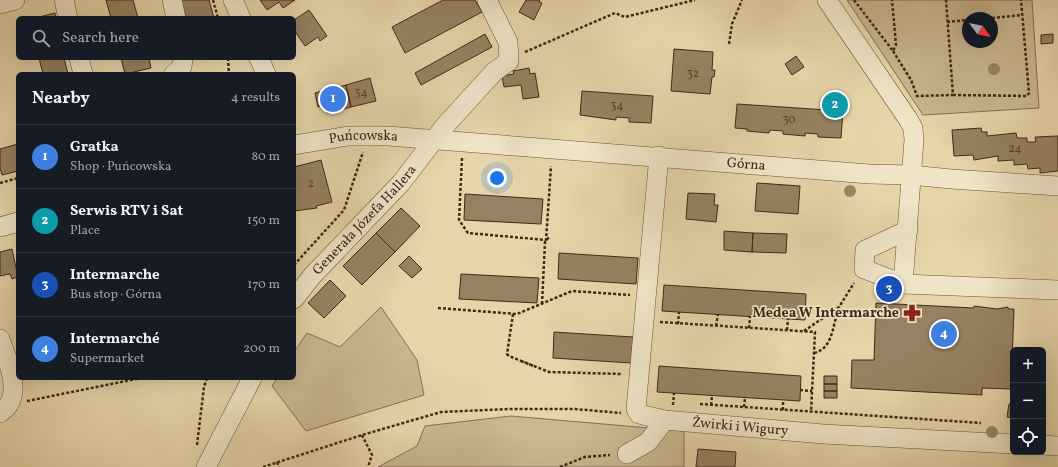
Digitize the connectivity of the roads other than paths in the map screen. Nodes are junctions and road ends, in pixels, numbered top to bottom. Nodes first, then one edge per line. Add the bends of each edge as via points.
1 (15, 0) edge
2 (64, 0) edge
3 (172, 0) edge
4 (233, 0) edge
5 (487, 0) edge
6 (827, 0) edge
7 (0, 4) edge
8 (68, 16) edge
9 (176, 16) edge
10 (240, 16) edge
11 (80, 60) edge
12 (183, 60) edge
13 (260, 60) edge
14 (82, 72) edge
15 (176, 72) edge
16 (265, 72) edge
17 (433, 139) junction
18 (296, 142) edge
19 (659, 156) junction
20 (911, 175) junction
21 (1058, 186) edge
22 (16, 222) edge
23 (0, 226) edge
24 (908, 230) junction
25 (903, 284) junction
26 (1058, 290) edge
27 (296, 296) edge
28 (0, 339) edge
29 (251, 380) edge
30 (5, 408) edge
31 (665, 411) junction
32 (1010, 444) edge
33 (1046, 445) edge
34 (1058, 446) edge
35 (627, 454) road end
36 (201, 460) edge

1 - 7 street
2 - 8 street
3 - 9 street
4 - 10 street
5 - 17 street, Generała Józefa Hallera via 508,42 509,61 494,72
6 - 20 street via 913,128
11 - 14 street
12 - 15 street via 182,67
13 - 16 street
17 - 18 street, Puńcowska via 348,136
17 - 19 street, Górna
17 - 27 street, Generała Józefa Hallera via 401,183 312,276
19 - 20 street, Górna via 869,174
19 - 31 street, Żwirki i Wigury via 636,408 639,414
20 - 21 street, Górna via 951,180
20 - 24 street
22 - 23 street
24 - 25 street
24 - 25 street via 865,250 864,269
25 - 26 street
28 - 30 street via 12,374 12,392
29 - 36 street
31 - 32 street, Żwirki i Wigury via 823,434
31 - 35 street via 648,442
33 - 34 street

